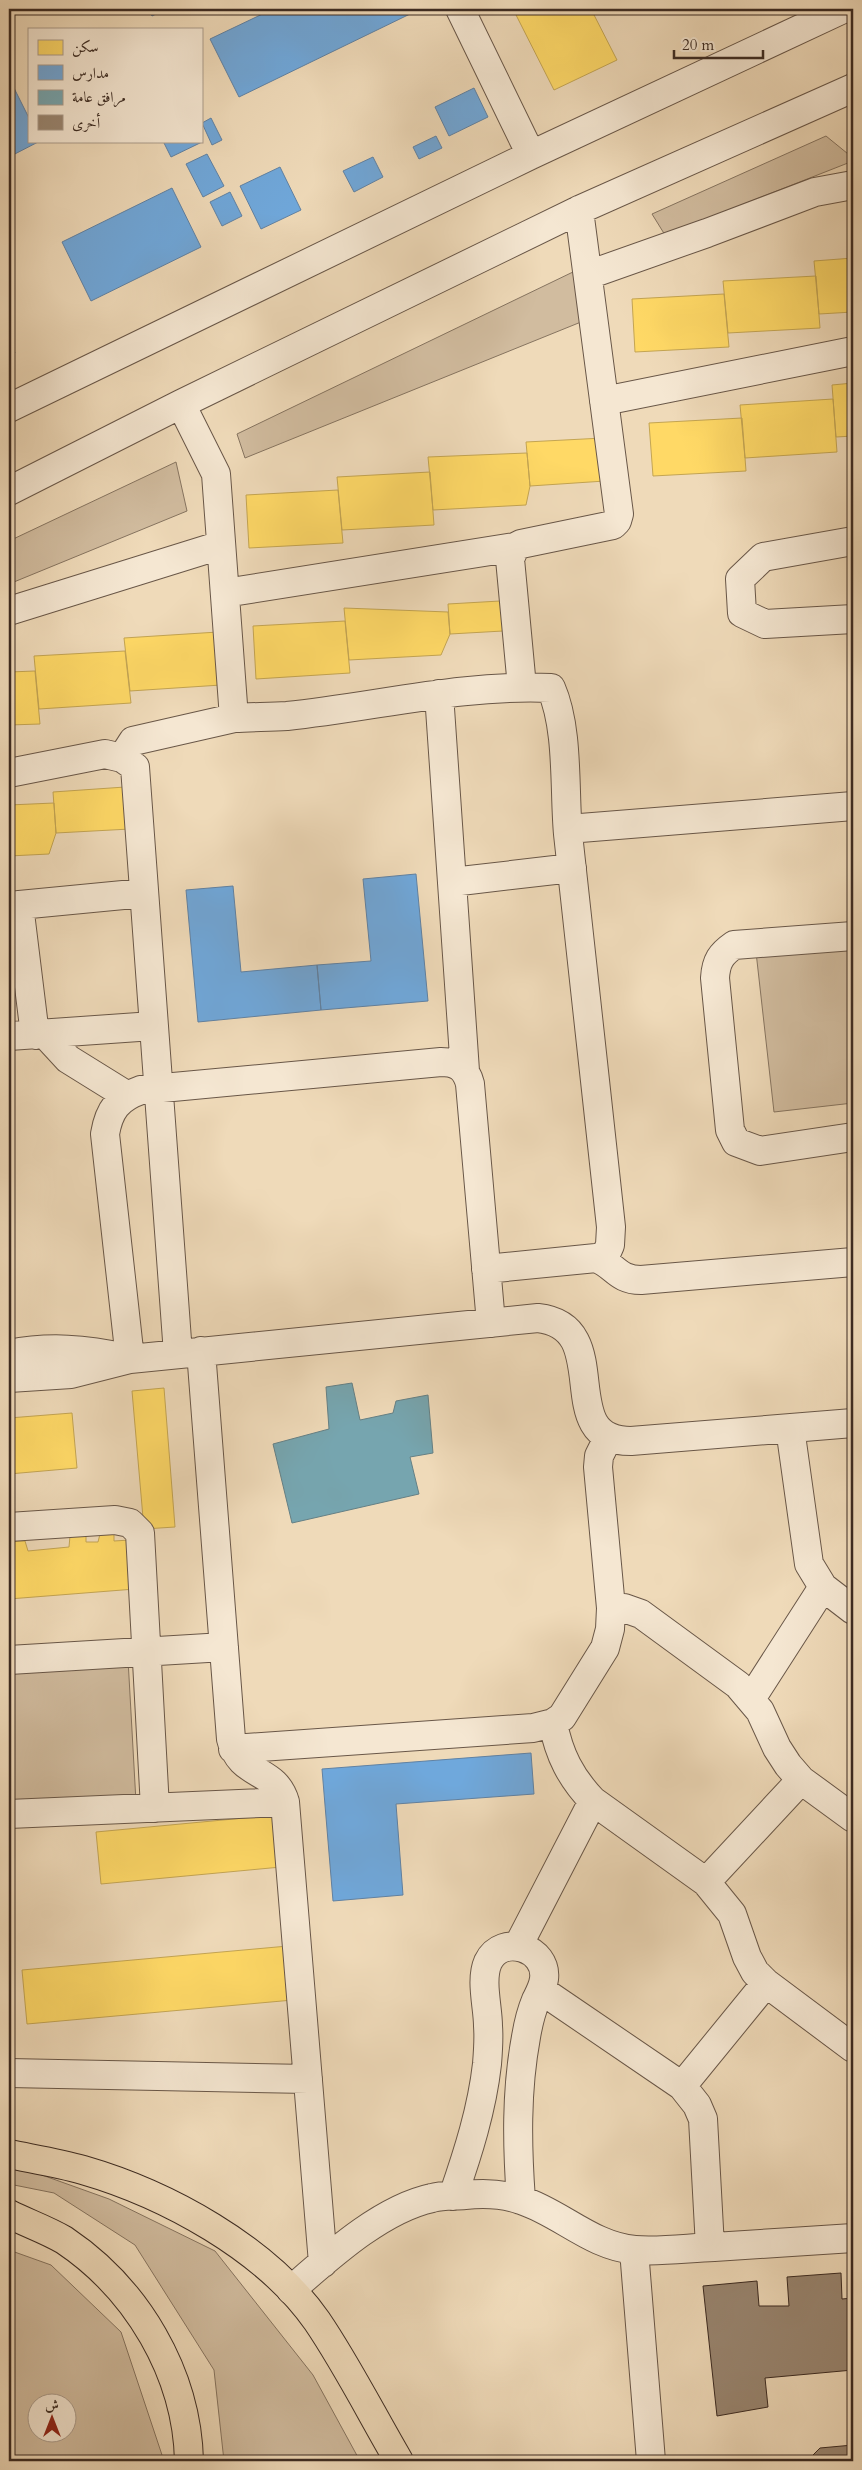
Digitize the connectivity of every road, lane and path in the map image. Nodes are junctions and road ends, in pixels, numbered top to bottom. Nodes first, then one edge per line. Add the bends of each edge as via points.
1 (460, 9) edge
2 (843, 9) edge
3 (853, 88) edge
4 (531, 155) junction
5 (853, 186) edge
6 (579, 210) junction
7 (588, 275) junction
8 (853, 351) edge
9 (604, 401) junction
10 (181, 404) junction
11 (9, 408) edge
12 (9, 491) edge
13 (853, 541) edge
14 (221, 544) junction
15 (515, 548) junction
16 (225, 593) junction
17 (9, 611) edge
18 (853, 619) edge
19 (522, 687) junction
20 (439, 694) junction
21 (234, 718) junction
22 (122, 758) junction
23 (9, 773) edge
24 (853, 806) edge
25 (568, 829) junction
26 (572, 868) junction
27 (452, 882) junction
28 (144, 893) junction
29 (14, 905) edge
30 (853, 936) edge
31 (153, 1026) junction
32 (29, 1035) edge
33 (465, 1071) junction
34 (157, 1089) junction
35 (126, 1095) junction
36 (853, 1137) edge
37 (603, 1260) junction
38 (853, 1262) edge
39 (486, 1270) junction
40 (491, 1323) junction
41 (189, 1353) junction
42 (9, 1354) edge
43 (130, 1359) junction
44 (9, 1378) edge
45 (853, 1422) edge
46 (790, 1428) junction
47 (608, 1438) junction
48 (9, 1526) edge
49 (823, 1587) junction
50 (611, 1608) junction
51 (853, 1610) edge
52 (224, 1647) junction
53 (147, 1652) junction
54 (9, 1660) edge
55 (751, 1699) junction
56 (552, 1723) junction
57 (233, 1749) junction
58 (802, 1780) junction
59 (593, 1801) junction
60 (285, 1802) junction
61 (155, 1808) junction
62 (9, 1814) edge
63 (853, 1818) edge
64 (706, 1882) junction
65 (518, 1946) junction
66 (766, 1984) junction
67 (541, 1990) junction
68 (853, 2048) edge
69 (9, 2069) edge
70 (308, 2079) junction
71 (682, 2086) junction
72 (478, 2114) junction
73 (517, 2119) junction
74 (9, 2154) edge
75 (452, 2196) junction
76 (521, 2200) junction
77 (9, 2214) edge
78 (853, 2238) edge
79 (710, 2247) junction
80 (634, 2250) junction
81 (323, 2263) junction
82 (291, 2290) junction
83 (189, 2461) edge
84 (399, 2461) edge
85 (651, 2461) edge

1 - 4 street
2 - 4 street
3 - 6 street
4 - 11 street
5 - 7 street via 815,192
6 - 7 street
6 - 10 street
7 - 9 street
8 - 9 street
9 - 15 street via 618,521 604,528 521,544
10 - 12 street
10 - 14 street via 216,474
13 - 18 street via 763,557 740,579 742,613 765,624
14 - 16 street
14 - 17 street
15 - 16 street
15 - 19 street via 510,559
16 - 21 street
19 - 20 street
19 - 25 street via 551,688 558,704
20 - 21 street via 287,716
20 - 27 street
21 - 22 street via 133,741
22 - 23 street via 105,754
22 - 28 street via 134,767
24 - 25 street
25 - 26 street
26 - 27 street
26 - 37 street via 611,1226 610,1245
27 - 33 street
28 - 29 street
28 - 31 street
29 - 32 street
30 - 36 street via 734,945 722,953 716,965 715,978 730,1130 736,1142 760,1150
31 - 32 street
31 - 34 street
32 - 35 street
33 - 34 street via 451,1062 441,1062
33 - 39 street via 470,1084
34 - 35 street
34 - 41 street
35 - 43 street via 115,1105 105,1134
37 - 38 street via 618,1274 632,1280
37 - 39 street via 588,1258
39 - 40 street
40 - 41 street
40 - 47 street via 538,1318 563,1325 578,1344 588,1411 598,1431
41 - 43 street
41 - 52 street
42 - 43 street via 70,1348
43 - 44 street via 71,1374
45 - 46 street
46 - 47 street via 631,1441
46 - 49 street via 809,1564
47 - 50 street via 599,1456 598,1467
48 - 53 street via 115,1520 136,1527 141,1539
49 - 51 street
49 - 55 street
50 - 55 street via 642,1614 738,1685
50 - 56 street via 605,1648 570,1708
52 - 53 street
52 - 57 street
53 - 54 street
53 - 61 street
55 - 58 street via 777,1748
56 - 57 street via 533,1728
56 - 59 street via 562,1760
57 - 60 street via 239,1760 276,1784
58 - 63 street
58 - 64 street
59 - 64 street
59 - 65 street
60 - 61 street
60 - 70 street
61 - 62 street
64 - 66 street via 732,1914 747,1957
65 - 67 street via 538,1957 544,1968
65 - 72 street via 507,1946 496,1952 488,1960 484,1972 487,2062
66 - 68 street
66 - 71 street
67 - 71 street
67 - 73 street via 526,2037
69 - 70 street
70 - 81 street
71 - 79 street via 697,2105 705,2132
72 - 73 street
72 - 75 street
73 - 76 street
74 - 82 highway via 82,2170 151,2195 205,2223 248,2252
75 - 76 street via 483,2193
75 - 81 street via 431,2198 400,2209
76 - 80 street via 606,2244
77 - 83 highway via 64,2240 111,2279 150,2328 176,2384 189,2445
78 - 79 street
79 - 80 street
80 - 85 street
81 - 82 street
82 - 84 highway via 316,2320

